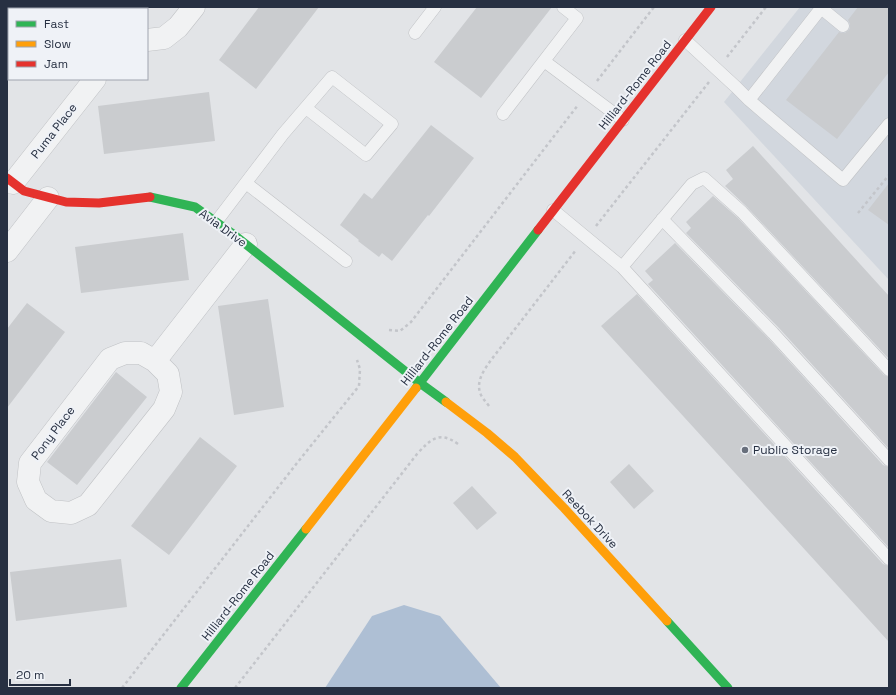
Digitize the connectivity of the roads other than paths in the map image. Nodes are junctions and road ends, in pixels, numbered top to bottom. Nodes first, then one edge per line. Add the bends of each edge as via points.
1 (194, 7) edge
2 (435, 7) edge
3 (563, 7) edge
4 (711, 7) edge
5 (821, 8) edge
6 (843, 26) dead end
7 (415, 33) dead end
8 (148, 40) edge
9 (685, 40) junction
10 (544, 61) junction
11 (94, 80) edge
12 (749, 100) junction
13 (306, 108) junction
14 (503, 114) dead end
15 (623, 120) junction
16 (889, 124) edge
17 (10, 180) edge
18 (246, 183) junction
19 (48, 198) junction
20 (553, 210) junction
21 (662, 219) junction
22 (216, 222) junction
23 (246, 244) junction
24 (7, 251) edge
25 (346, 261) dead end
26 (622, 267) junction
27 (155, 361) junction
28 (889, 370) edge
29 (420, 383) junction
30 (889, 460) edge
31 (889, 559) edge
32 (181, 688) edge
33 (728, 688) edge

1 - 8 street via 178,27 164,38
2 - 7 lane
3 - 10 lane via 577,18
4 - 9 street, Hilliard-Rome Road
5 - 6 lane
5 - 12 lane
9 - 12 lane
9 - 15 street, Hilliard-Rome Road
10 - 14 lane
10 - 15 lane
11 - 17 street, Puma Place
12 - 16 lane via 843,180
13 - 13 lane via 332,77 392,124 366,155
13 - 18 lane
15 - 20 street, Hilliard-Rome Road
17 - 19 street, Avia Drive via 24,191
18 - 22 lane
18 - 25 lane
19 - 22 street, Avia Drive via 66,202 99,203 150,197 195,207
19 - 24 street
20 - 26 lane
20 - 29 street, Hilliard-Rome Road
21 - 26 lane
21 - 28 lane via 692,184 704,178 742,212
21 - 30 lane via 773,333
22 - 23 street, Avia Drive
23 - 27 street
23 - 29 street, Avia Drive
26 - 31 lane
27 - 27 street, Pony Place via 168,374 171,392 164,409 88,505 71,513 52,511 36,500 28,482 30,463 110,359 125,353 141,353
29 - 32 street, Hilliard-Rome Road
29 - 33 street, Reebok Drive via 515,457

